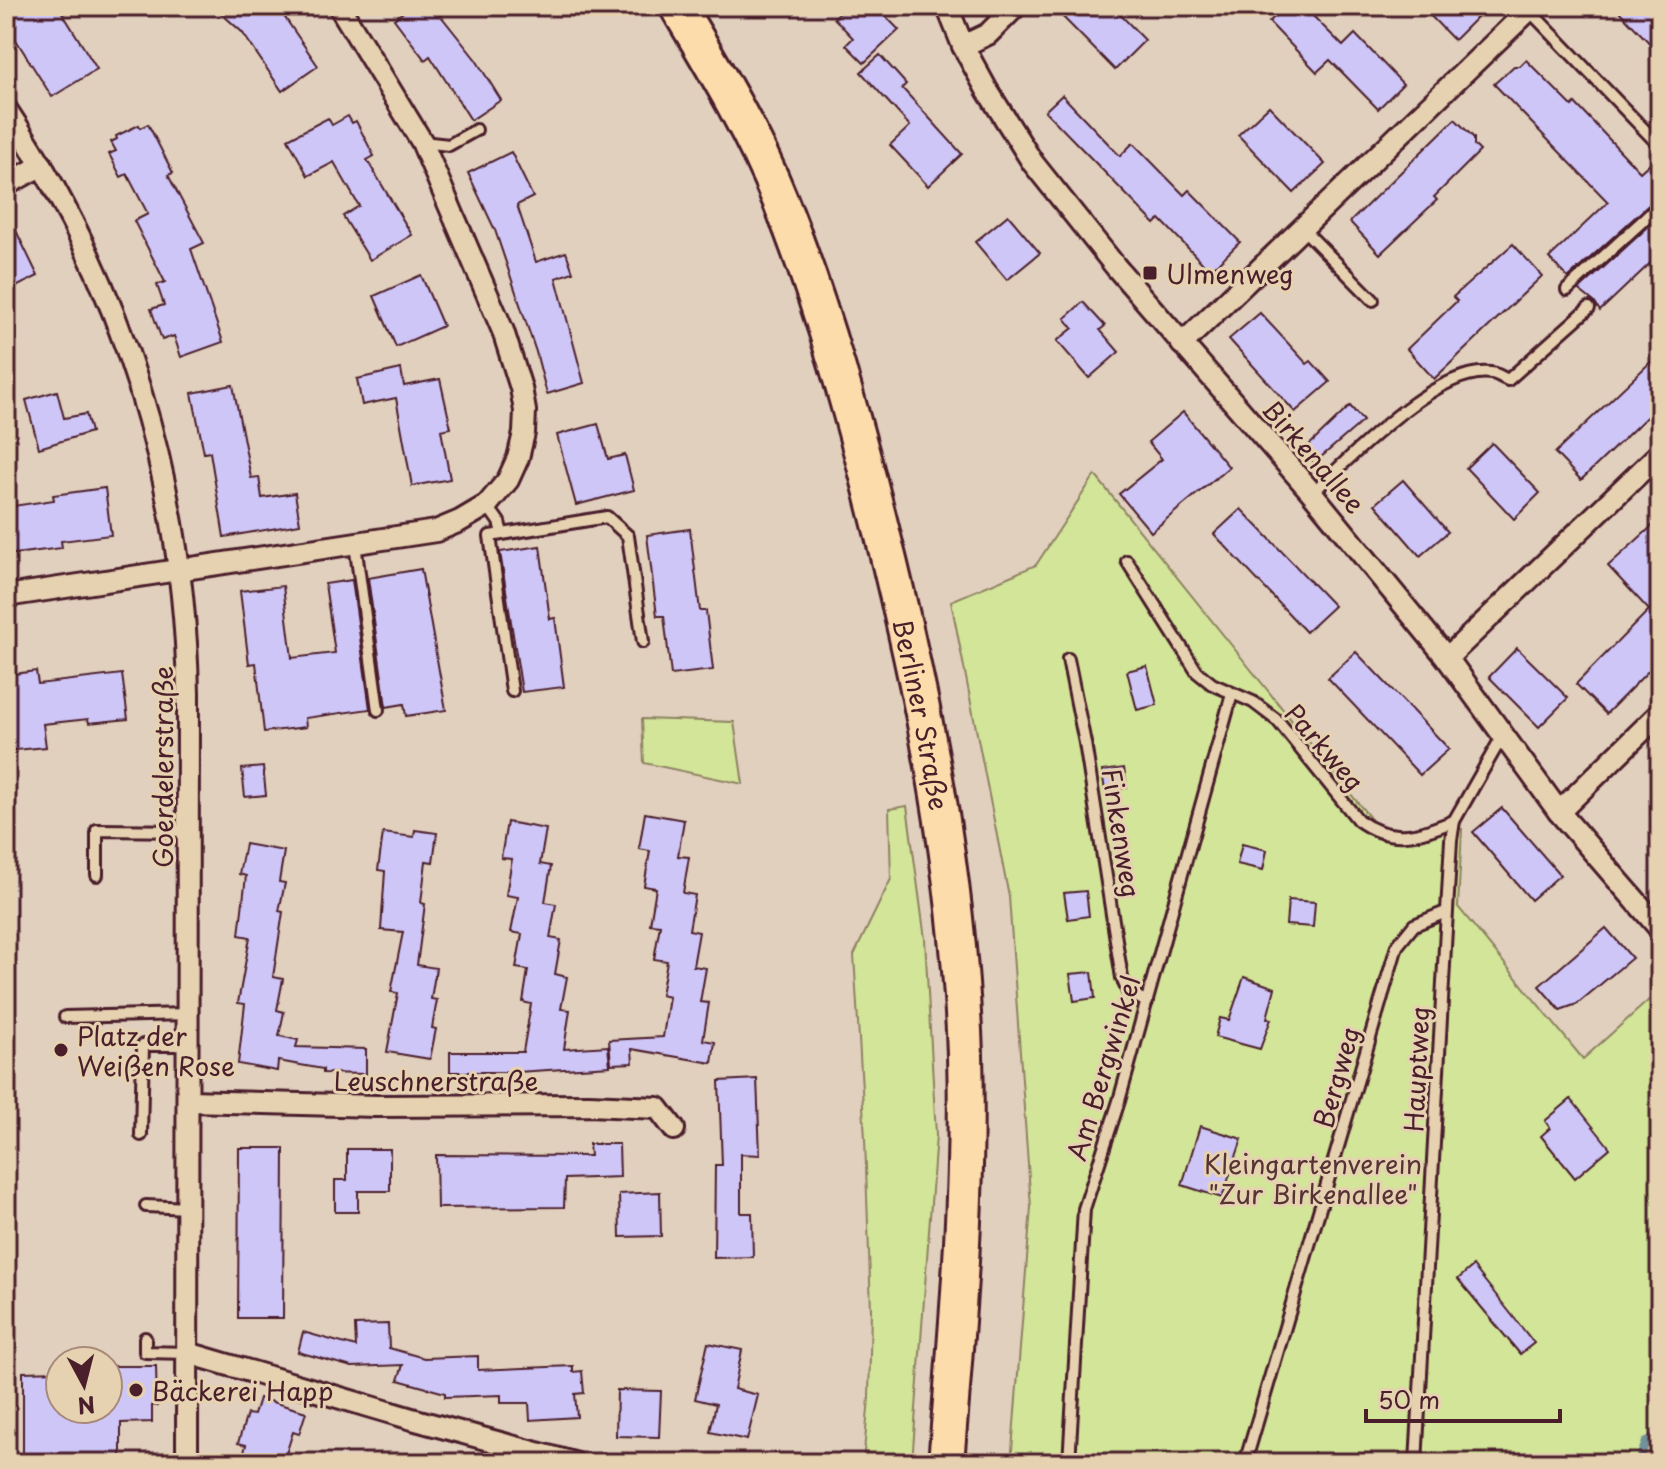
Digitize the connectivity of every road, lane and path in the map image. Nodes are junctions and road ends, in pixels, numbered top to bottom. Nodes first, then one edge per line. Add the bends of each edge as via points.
1 (339, 6) edge
2 (677, 6) edge
3 (947, 6) edge
4 (1016, 6) edge
5 (1531, 8) edge
6 (963, 46) junction
7 (6, 109) edge
8 (476, 130) dead end
9 (422, 142) junction
10 (1660, 146) edge
11 (42, 165) junction
12 (6, 185) edge
13 (1660, 205) edge
14 (1302, 228) junction
15 (1567, 290) dead end
16 (1373, 300) dead end
17 (1589, 308) dead end
18 (1182, 344) junction
19 (1660, 453) edge
20 (1312, 493) junction
21 (487, 505) junction
22 (502, 533) junction
23 (355, 544) junction
24 (1127, 561) dead end
25 (179, 569) junction
26 (6, 596) edge
27 (643, 642) dead end
28 (1447, 658) junction
29 (1068, 659) dead end
30 (512, 691) dead end
31 (1232, 694) junction
32 (378, 710) dead end
33 (1660, 713) edge
34 (1503, 735) junction
35 (1559, 812) junction
36 (1454, 821) junction
37 (188, 831) junction
38 (97, 875) dead end
39 (1446, 912) junction
40 (1660, 929) edge
41 (1147, 1002) junction
42 (188, 1014) junction
43 (65, 1017) dead end
44 (188, 1045) junction
45 (188, 1101) junction
46 (674, 1129) dead end
47 (141, 1135) dead end
48 (146, 1206) dead end
49 (188, 1208) junction
50 (145, 1338) dead end
51 (188, 1353) junction
52 (187, 1463) edge
53 (574, 1463) edge
54 (946, 1463) edge
55 (1069, 1463) edge
56 (1245, 1463) edge
57 (1416, 1463) edge

1 - 9 street
2 - 54 highway, Berliner Straße via 746,127 806,272 864,458 931,753 947,852 965,1053 962,1260
3 - 6 street, Birkenallee
4 - 6 street via 988,34
5 - 10 lane
5 - 14 street
6 - 18 street, Birkenallee via 1033,163
7 - 11 street, Goerdelerstraße
8 - 9 lane via 449,145
9 - 21 street via 503,331 521,388 522,446 508,480
11 - 12 street
11 - 25 street, Goerdelerstraße via 83,240 122,333 159,452
13 - 15 lane
14 - 16 lane
14 - 18 street
17 - 20 lane via 1508,380 1492,373 1465,376 1405,409
18 - 20 street, Birkenallee
19 - 28 street
20 - 28 street, Birkenallee
21 - 22 lane
21 - 23 street via 436,531
22 - 27 lane via 607,517 628,536
22 - 30 lane via 490,536
23 - 25 street
23 - 32 lane
24 - 31 lane, Parkweg via 1197,672
25 - 26 street
25 - 37 street, Goerdelerstraße via 187,638
28 - 34 street, Birkenallee
29 - 41 lane, Finkenweg via 1122,978 1128,992
31 - 36 lane, Parkweg via 1278,721 1358,820 1374,832 1423,833
31 - 41 lane, Am Bergwinkel
33 - 35 street
34 - 35 street, Birkenallee
34 - 36 lane
35 - 40 street, Birkenallee
36 - 39 lane, Hauptweg
37 - 38 lane via 97,830
37 - 42 street, Goerdelerstraße
39 - 56 lane, Bergweg via 1414,925 1397,946
39 - 57 lane, Hauptweg
41 - 55 lane, Am Bergwinkel via 1084,1209
42 - 43 lane
42 - 44 street, Goerdelerstraße
44 - 45 street, Goerdelerstraße
44 - 47 lane via 143,1045
45 - 46 street, Leuschnerstraße via 658,1108
45 - 49 street, Goerdelerstraße
48 - 49 lane
49 - 51 street, Goerdelerstraße
50 - 51 lane via 145,1352
51 - 52 street, Goerdelerstraße
51 - 53 street

